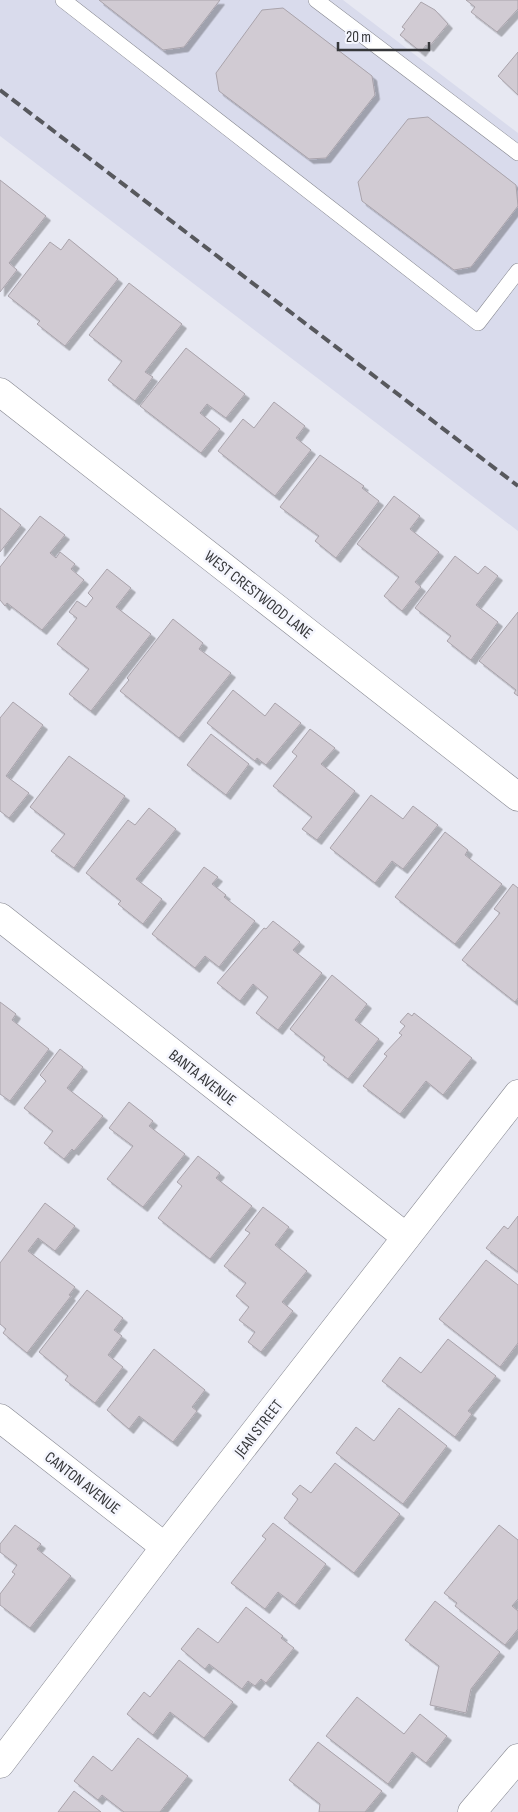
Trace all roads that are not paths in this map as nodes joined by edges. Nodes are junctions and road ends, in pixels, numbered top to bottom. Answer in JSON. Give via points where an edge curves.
{"nodes":[{"id":1,"x":63,"y":0,"type":"edge"},
{"id":2,"x":316,"y":0,"type":"edge"},
{"id":3,"x":518,"y":153,"type":"edge"},
{"id":4,"x":518,"y":271,"type":"edge"},
{"id":5,"x":0,"y":392,"type":"edge"},
{"id":6,"x":518,"y":797,"type":"edge"},
{"id":7,"x":0,"y":917,"type":"edge"},
{"id":8,"x":518,"y":1094,"type":"edge"},
{"id":9,"x":406,"y":1237,"type":"junction"},
{"id":10,"x":0,"y":1418,"type":"edge"},
{"id":11,"x":165,"y":1547,"type":"junction"},
{"id":12,"x":518,"y":1758,"type":"edge"},
{"id":13,"x":0,"y":1764,"type":"edge"},
{"id":14,"x":472,"y":1812,"type":"edge"}],
"edges":[{"from":1,"to":4,"type":"lane","via":[[478,323]]},
{"from":2,"to":3,"type":"lane"},
{"from":5,"to":6,"type":"street","name":"WEST CRESTWOOD LANE"},
{"from":7,"to":9,"type":"street","name":"BANTA AVENUE"},
{"from":8,"to":9,"type":"street","name":"JEAN STREET"},
{"from":9,"to":11,"type":"street","name":"JEAN STREET"},
{"from":10,"to":11,"type":"street","name":"CANTON AVENUE"},
{"from":11,"to":13,"type":"street","name":"JEAN STREET"},
{"from":12,"to":14,"type":"street"}]}
